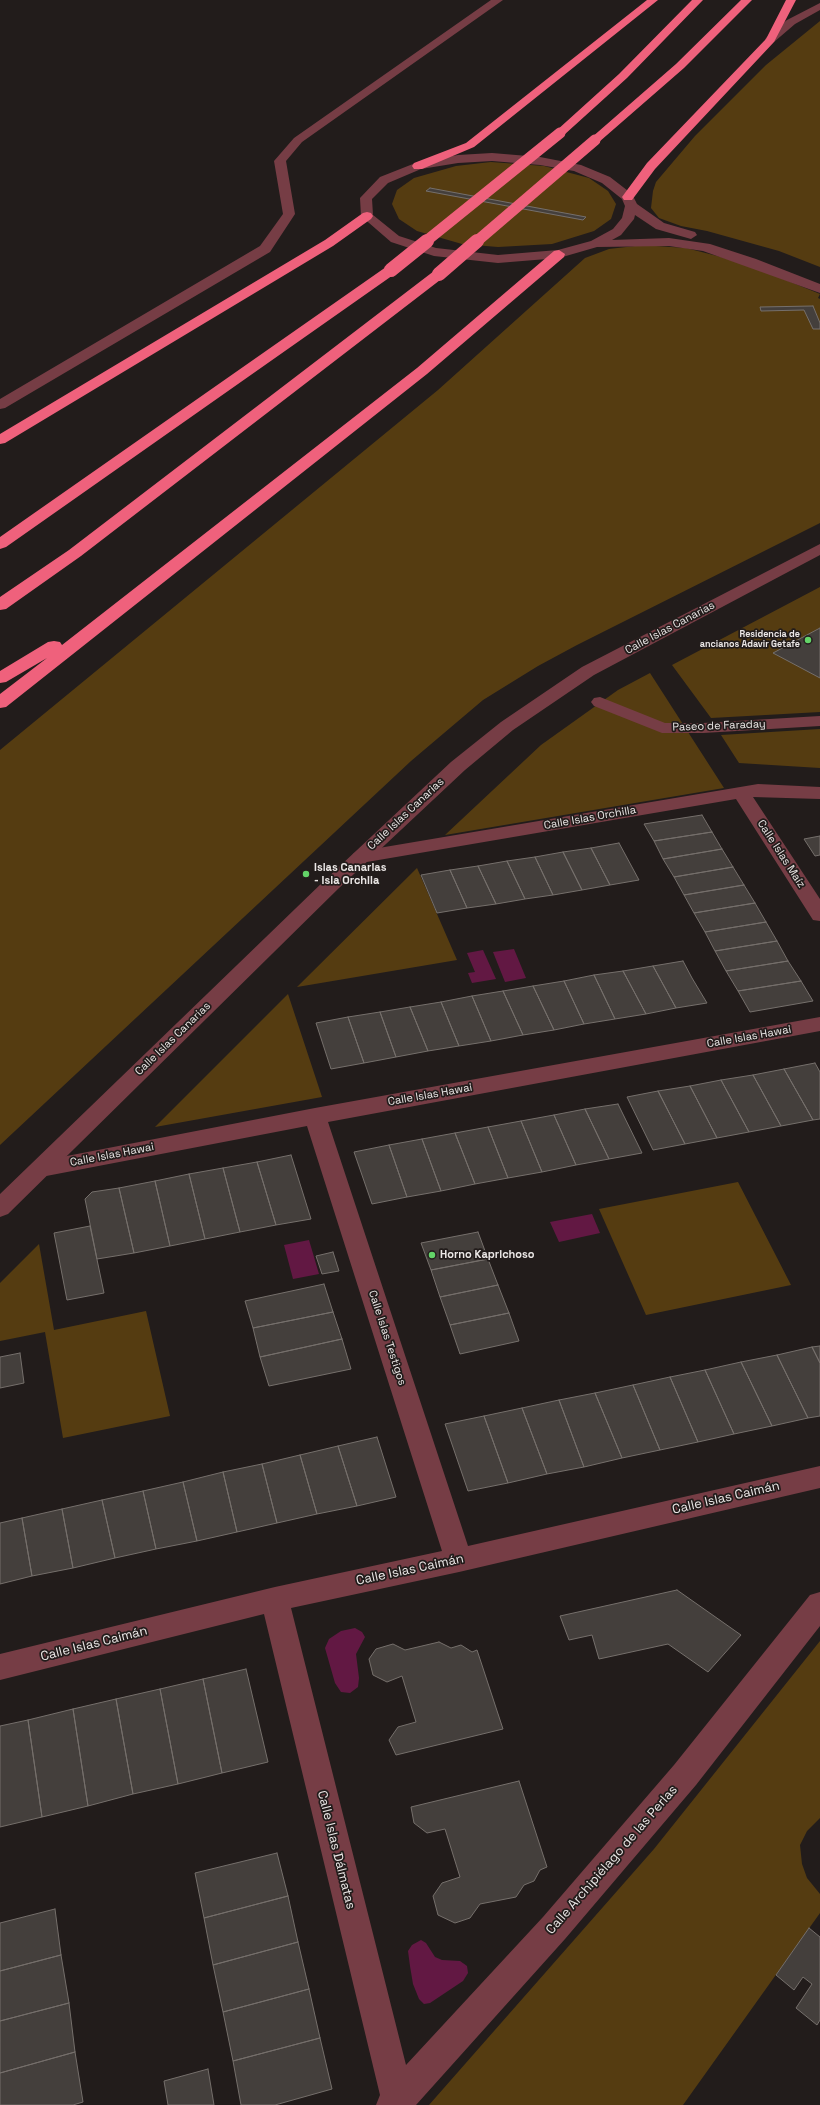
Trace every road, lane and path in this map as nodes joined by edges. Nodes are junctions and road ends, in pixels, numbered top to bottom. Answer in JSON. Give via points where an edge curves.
{"nodes":[{"id":1,"x":498,"y":0,"type":"edge"},
{"id":2,"x":653,"y":0,"type":"edge"},
{"id":3,"x":698,"y":0,"type":"edge"},
{"id":4,"x":747,"y":0,"type":"edge"},
{"id":5,"x":791,"y":0,"type":"edge"},
{"id":6,"x":820,"y":6,"type":"edge"},
{"id":7,"x":770,"y":40,"type":"junction"},
{"id":8,"x":418,"y":166,"type":"junction"},
{"id":9,"x":629,"y":201,"type":"junction"},
{"id":10,"x":367,"y":216,"type":"junction"},
{"id":11,"x":595,"y":244,"type":"junction"},
{"id":12,"x":740,"y":245,"type":"dead end"},
{"id":13,"x":559,"y":254,"type":"junction"},
{"id":14,"x":820,"y":289,"type":"edge"},
{"id":15,"x":0,"y":405,"type":"edge"},
{"id":16,"x":0,"y":440,"type":"edge"},
{"id":17,"x":0,"y":544,"type":"edge"},
{"id":18,"x":820,"y":549,"type":"edge"},
{"id":19,"x":162,"y":578,"type":"junction"},
{"id":20,"x":0,"y":605,"type":"edge"},
{"id":21,"x":0,"y":678,"type":"edge"},
{"id":22,"x":600,"y":702,"type":"dead end"},
{"id":23,"x":0,"y":703,"type":"edge"},
{"id":24,"x":820,"y":721,"type":"edge"},
{"id":25,"x":741,"y":793,"type":"junction"},
{"id":26,"x":820,"y":793,"type":"edge"},
{"id":27,"x":360,"y":857,"type":"junction"},
{"id":28,"x":820,"y":915,"type":"edge"},
{"id":29,"x":820,"y":1024,"type":"edge"},
{"id":30,"x":315,"y":1116,"type":"junction"},
{"id":31,"x":41,"y":1169,"type":"junction"},
{"id":32,"x":0,"y":1208,"type":"edge"},
{"id":33,"x":820,"y":1477,"type":"edge"},
{"id":34,"x":459,"y":1560,"type":"junction"},
{"id":35,"x":274,"y":1599,"type":"junction"},
{"id":36,"x":820,"y":1604,"type":"edge"},
{"id":37,"x":0,"y":1667,"type":"edge"},
{"id":38,"x":395,"y":2102,"type":"edge"}],
"edges":[{"from":1,"to":15,"type":"street","via":[[298,140],[280,161],[289,214],[264,249]]},
{"from":2,"to":8,"type":"highway","via":[[470,145]]},
{"from":3,"to":17,"type":"highway","bridge":true,"via":[[623,76],[560,133],[391,270]]},
{"from":4,"to":20,"type":"highway","bridge":true,"via":[[680,66],[439,274],[75,554]]},
{"from":5,"to":7,"type":"highway"},
{"from":6,"to":7,"type":"street","via":[[791,22]]},
{"from":7,"to":9,"type":"highway","via":[[651,166]]},
{"from":8,"to":9,"type":"street","via":[[458,159],[540,161],[577,168],[606,180]]},
{"from":8,"to":10,"type":"street","via":[[384,180],[366,198]]},
{"from":9,"to":11,"type":"street","via":[[628,219],[617,232]]},
{"from":9,"to":12,"type":"street","via":[[660,226]]},
{"from":10,"to":13,"type":"street","via":[[394,239],[434,252],[498,259]]},
{"from":10,"to":16,"type":"highway","via":[[329,243]]},
{"from":11,"to":13,"type":"street"},
{"from":11,"to":14,"type":"street","via":[[669,242],[705,247]]},
{"from":13,"to":19,"type":"highway","via":[[422,372]]},
{"from":18,"to":27,"type":"street","name":"Calle Islas Canarias","via":[[588,671],[507,726],[458,766]]},
{"from":19,"to":21,"type":"highway"},
{"from":19,"to":23,"type":"highway"},
{"from":22,"to":24,"type":"street","name":"Paseo de Faraday","via":[[662,728]]},
{"from":25,"to":26,"type":"street","name":"Calle Islas Orchilla","via":[[758,790]]},
{"from":25,"to":27,"type":"street","name":"Calle Islas Orchilla"},
{"from":25,"to":28,"type":"street","name":"Calle Islas Maíz"},
{"from":27,"to":31,"type":"street","name":"Calle Islas Canarias"},
{"from":29,"to":30,"type":"street","name":"Calle Islas Hawai"},
{"from":30,"to":31,"type":"street","name":"Calle Islas Hawai"},
{"from":30,"to":34,"type":"street","name":"Calle Islas Testigos"},
{"from":31,"to":32,"type":"street","name":"Calle Islas Canarias"},
{"from":33,"to":34,"type":"street","name":"Calle Islas Caimán"},
{"from":34,"to":35,"type":"street","name":"Calle Islas Caimán"},
{"from":35,"to":37,"type":"street","name":"Calle Islas Caimán"},
{"from":35,"to":38,"type":"street","name":"Calle Islas Dálmatas"},
{"from":36,"to":38,"type":"street","name":"Calle Archipiélago de las Perlas","via":[[645,1822],[554,1928]]}]}
